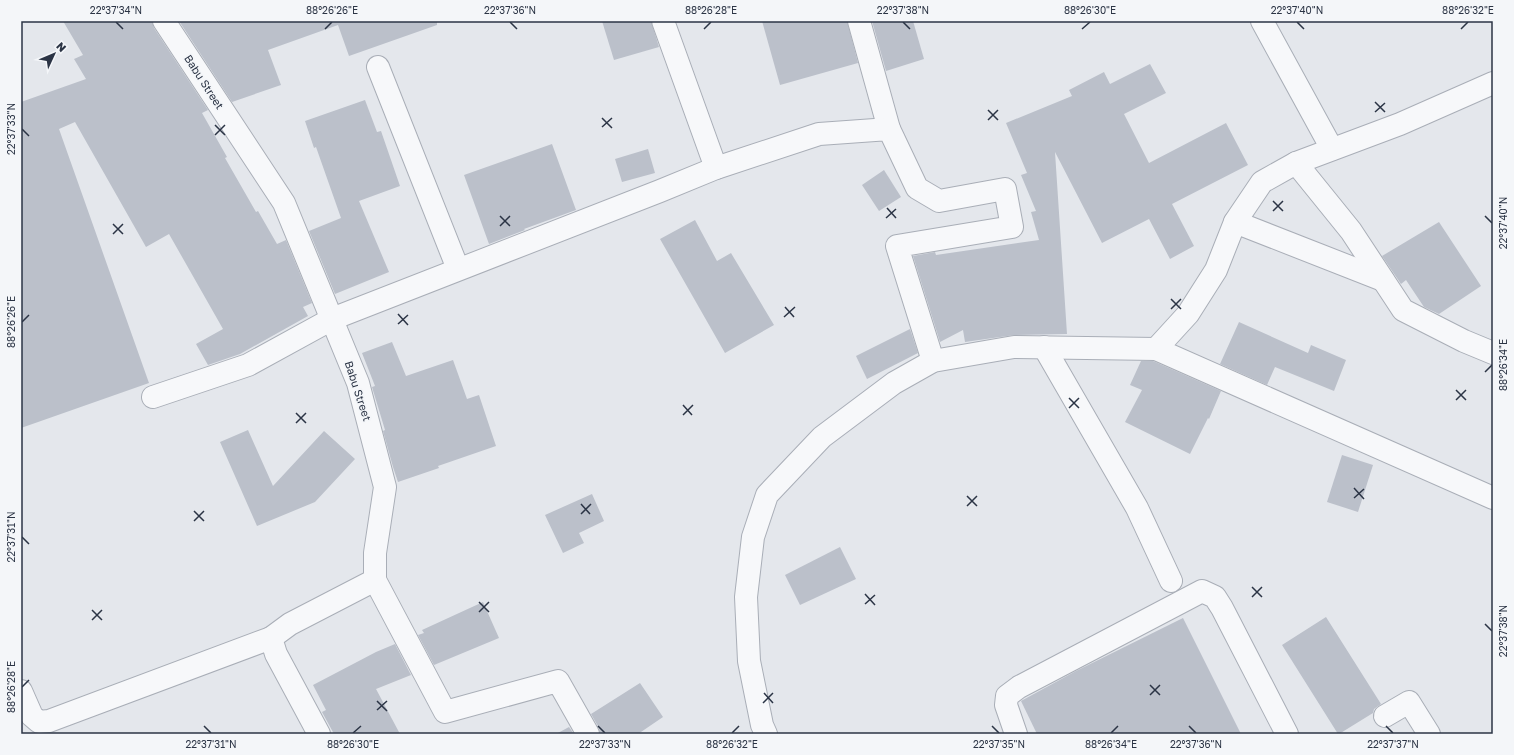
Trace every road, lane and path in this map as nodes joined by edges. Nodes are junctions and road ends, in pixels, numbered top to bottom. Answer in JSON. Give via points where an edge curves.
{"nodes":[{"id":1,"x":164,"y":21,"type":"edge"},
{"id":2,"x":663,"y":21,"type":"edge"},
{"id":3,"x":859,"y":21,"type":"edge"},
{"id":4,"x":1262,"y":21,"type":"edge"},
{"id":5,"x":378,"y":67,"type":"dead end"},
{"id":6,"x":1493,"y":83,"type":"edge"},
{"id":7,"x":889,"y":129,"type":"junction"},
{"id":8,"x":1332,"y":149,"type":"junction"},
{"id":9,"x":1296,"y":163,"type":"junction"},
{"id":10,"x":716,"y":168,"type":"junction"},
{"id":11,"x":1235,"y":222,"type":"junction"},
{"id":12,"x":458,"y":269,"type":"junction"},
{"id":13,"x":1383,"y":280,"type":"junction"},
{"id":14,"x":332,"y":319,"type":"junction"},
{"id":15,"x":1044,"y":348,"type":"junction"},
{"id":16,"x":1156,"y":349,"type":"junction"},
{"id":17,"x":1493,"y":353,"type":"edge"},
{"id":18,"x":933,"y":361,"type":"junction"},
{"id":19,"x":153,"y":397,"type":"dead end"},
{"id":20,"x":1493,"y":498,"type":"edge"},
{"id":21,"x":375,"y":580,"type":"junction"},
{"id":22,"x":1171,"y":581,"type":"dead end"},
{"id":23,"x":271,"y":638,"type":"junction"},
{"id":24,"x":21,"y":691,"type":"edge"},
{"id":25,"x":1385,"y":716,"type":"dead end"},
{"id":26,"x":759,"y":731,"type":"edge"},
{"id":27,"x":319,"y":734,"type":"edge"},
{"id":28,"x":588,"y":734,"type":"edge"},
{"id":29,"x":1016,"y":734,"type":"edge"},
{"id":30,"x":1287,"y":734,"type":"edge"},
{"id":31,"x":1429,"y":734,"type":"edge"}],
"edges":[{"from":1,"to":14,"type":"street","name":"Babu Street","via":[[284,203]]},
{"from":2,"to":10,"type":"street"},
{"from":3,"to":7,"type":"street"},
{"from":4,"to":8,"type":"street"},
{"from":5,"to":12,"type":"street"},
{"from":6,"to":8,"type":"street","via":[[1400,124]]},
{"from":7,"to":10,"type":"street","via":[[819,134]]},
{"from":7,"to":18,"type":"street","via":[[917,188],[939,201],[1005,189],[1012,227],[897,246]]},
{"from":8,"to":9,"type":"street"},
{"from":9,"to":11,"type":"street","via":[[1262,182]]},
{"from":9,"to":13,"type":"street","via":[[1351,231]]},
{"from":10,"to":12,"type":"street"},
{"from":11,"to":13,"type":"street"},
{"from":11,"to":16,"type":"street","via":[[1216,270],[1188,314]]},
{"from":12,"to":14,"type":"street"},
{"from":13,"to":17,"type":"street","via":[[1403,310]]},
{"from":14,"to":19,"type":"street","via":[[248,365]]},
{"from":14,"to":21,"type":"street","name":"Babu Street","via":[[358,383],[385,487],[375,553]]},
{"from":15,"to":16,"type":"street"},
{"from":15,"to":18,"type":"street","via":[[1014,347]]},
{"from":15,"to":22,"type":"street","via":[[1137,508]]},
{"from":16,"to":20,"type":"street"},
{"from":18,"to":26,"type":"street","via":[[894,383],[822,437],[767,494],[753,537],[746,597],[749,661]]},
{"from":21,"to":23,"type":"street","via":[[290,624]]},
{"from":21,"to":28,"type":"street","via":[[445,712],[558,680]]},
{"from":23,"to":24,"type":"street","via":[[49,721],[39,722],[32,716]]},
{"from":23,"to":27,"type":"street","via":[[276,654]]},
{"from":25,"to":31,"type":"street","via":[[1409,702]]},
{"from":29,"to":30,"type":"street","via":[[1006,705],[1007,696],[1019,687],[1202,591],[1215,597],[1222,608]]}]}
